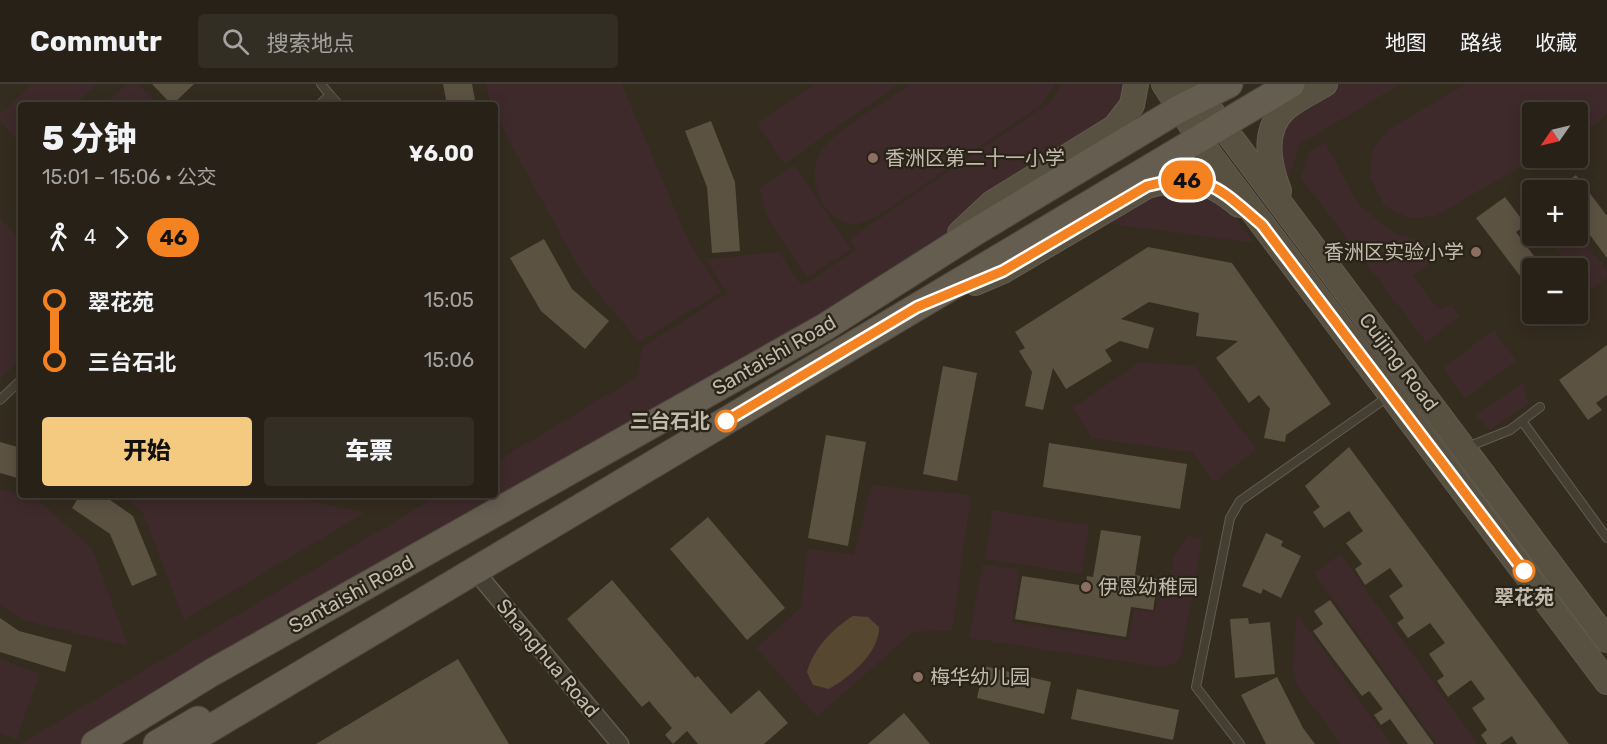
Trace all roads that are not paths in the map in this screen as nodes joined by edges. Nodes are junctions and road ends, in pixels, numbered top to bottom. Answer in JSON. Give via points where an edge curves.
{"nodes":[{"id":1,"x":321,"y":84,"type":"edge"},
{"id":2,"x":1136,"y":84,"type":"edge"},
{"id":3,"x":1164,"y":84,"type":"edge"},
{"id":4,"x":1229,"y":84,"type":"edge"},
{"id":5,"x":1291,"y":84,"type":"edge"},
{"id":6,"x":1325,"y":84,"type":"edge"},
{"id":7,"x":330,"y":95,"type":"junction"},
{"id":8,"x":1191,"y":98,"type":"edge"},
{"id":9,"x":322,"y":102,"type":"edge"},
{"id":10,"x":336,"y":102,"type":"edge"},
{"id":11,"x":1211,"y":132,"type":"junction"},
{"id":12,"x":1289,"y":216,"type":"junction"},
{"id":13,"x":1262,"y":225,"type":"junction"},
{"id":14,"x":934,"y":258,"type":"junction"},
{"id":15,"x":917,"y":307,"type":"junction"},
{"id":16,"x":18,"y":383,"type":"edge"},
{"id":17,"x":1391,"y":393,"type":"junction"},
{"id":18,"x":0,"y":400,"type":"edge"},
{"id":19,"x":1540,"y":407,"type":"dead end"},
{"id":20,"x":1522,"y":421,"type":"junction"},
{"id":21,"x":1463,"y":449,"type":"junction"},
{"id":22,"x":1607,"y":538,"type":"edge"},
{"id":23,"x":476,"y":572,"type":"junction"},
{"id":24,"x":278,"y":635,"type":"junction"},
{"id":25,"x":1607,"y":640,"type":"edge"},
{"id":26,"x":302,"y":675,"type":"junction"},
{"id":27,"x":1607,"y":682,"type":"edge"},
{"id":28,"x":226,"y":693,"type":"junction"},
{"id":29,"x":96,"y":744,"type":"edge"},
{"id":30,"x":124,"y":744,"type":"edge"},
{"id":31,"x":157,"y":744,"type":"edge"},
{"id":32,"x":184,"y":744,"type":"edge"},
{"id":33,"x":620,"y":744,"type":"edge"},
{"id":34,"x":1240,"y":744,"type":"edge"}],
"edges":[{"from":1,"to":7,"type":"lane"},
{"from":2,"to":14,"type":"main road","via":[[1132,105],[1115,127],[992,203]]},
{"from":3,"to":8,"type":"main road","name":"Cuijing Road"},
{"from":4,"to":8,"type":"main road","name":"Santaishi Road"},
{"from":5,"to":11,"type":"main road","name":"Santaishi Road"},
{"from":6,"to":12,"type":"main road","via":[[1284,110],[1269,135],[1270,168]]},
{"from":7,"to":9,"type":"lane"},
{"from":7,"to":10,"type":"lane"},
{"from":8,"to":11,"type":"main road","name":"Cuijing Road"},
{"from":8,"to":14,"type":"main road","name":"Santaishi Road"},
{"from":11,"to":12,"type":"main road","name":"Cuijing Road"},
{"from":11,"to":13,"type":"main road","name":"Cuijing Road"},
{"from":11,"to":15,"type":"main road","name":"Santaishi Road"},
{"from":12,"to":21,"type":"main road","name":"Cuijing Road"},
{"from":13,"to":15,"type":"main road","via":[[1218,187],[1194,180],[1169,180],[1147,186],[1003,271]]},
{"from":13,"to":17,"type":"main road","name":"Cuijing Road"},
{"from":14,"to":24,"type":"main road","name":"Santaishi Road","via":[[825,327]]},
{"from":15,"to":23,"type":"main road","name":"Santaishi Road"},
{"from":16,"to":18,"type":"lane"},
{"from":17,"to":27,"type":"main road","name":"Cuijing Road"},
{"from":17,"to":34,"type":"lane","via":[[1240,501],[1230,518],[1196,687]]},
{"from":19,"to":20,"type":"lane"},
{"from":20,"to":21,"type":"lane"},
{"from":20,"to":22,"type":"lane"},
{"from":21,"to":25,"type":"main road","name":"Cuijing Road"},
{"from":23,"to":26,"type":"main road","name":"Santaishi Road"},
{"from":23,"to":33,"type":"street","name":"Shanghua Road"},
{"from":24,"to":28,"type":"main road"},
{"from":24,"to":29,"type":"main road","name":"Santaishi Road"},
{"from":26,"to":28,"type":"main road"},
{"from":26,"to":32,"type":"main road","name":"Santaishi Road"},
{"from":28,"to":30,"type":"main road"},
{"from":28,"to":31,"type":"main road"}]}
